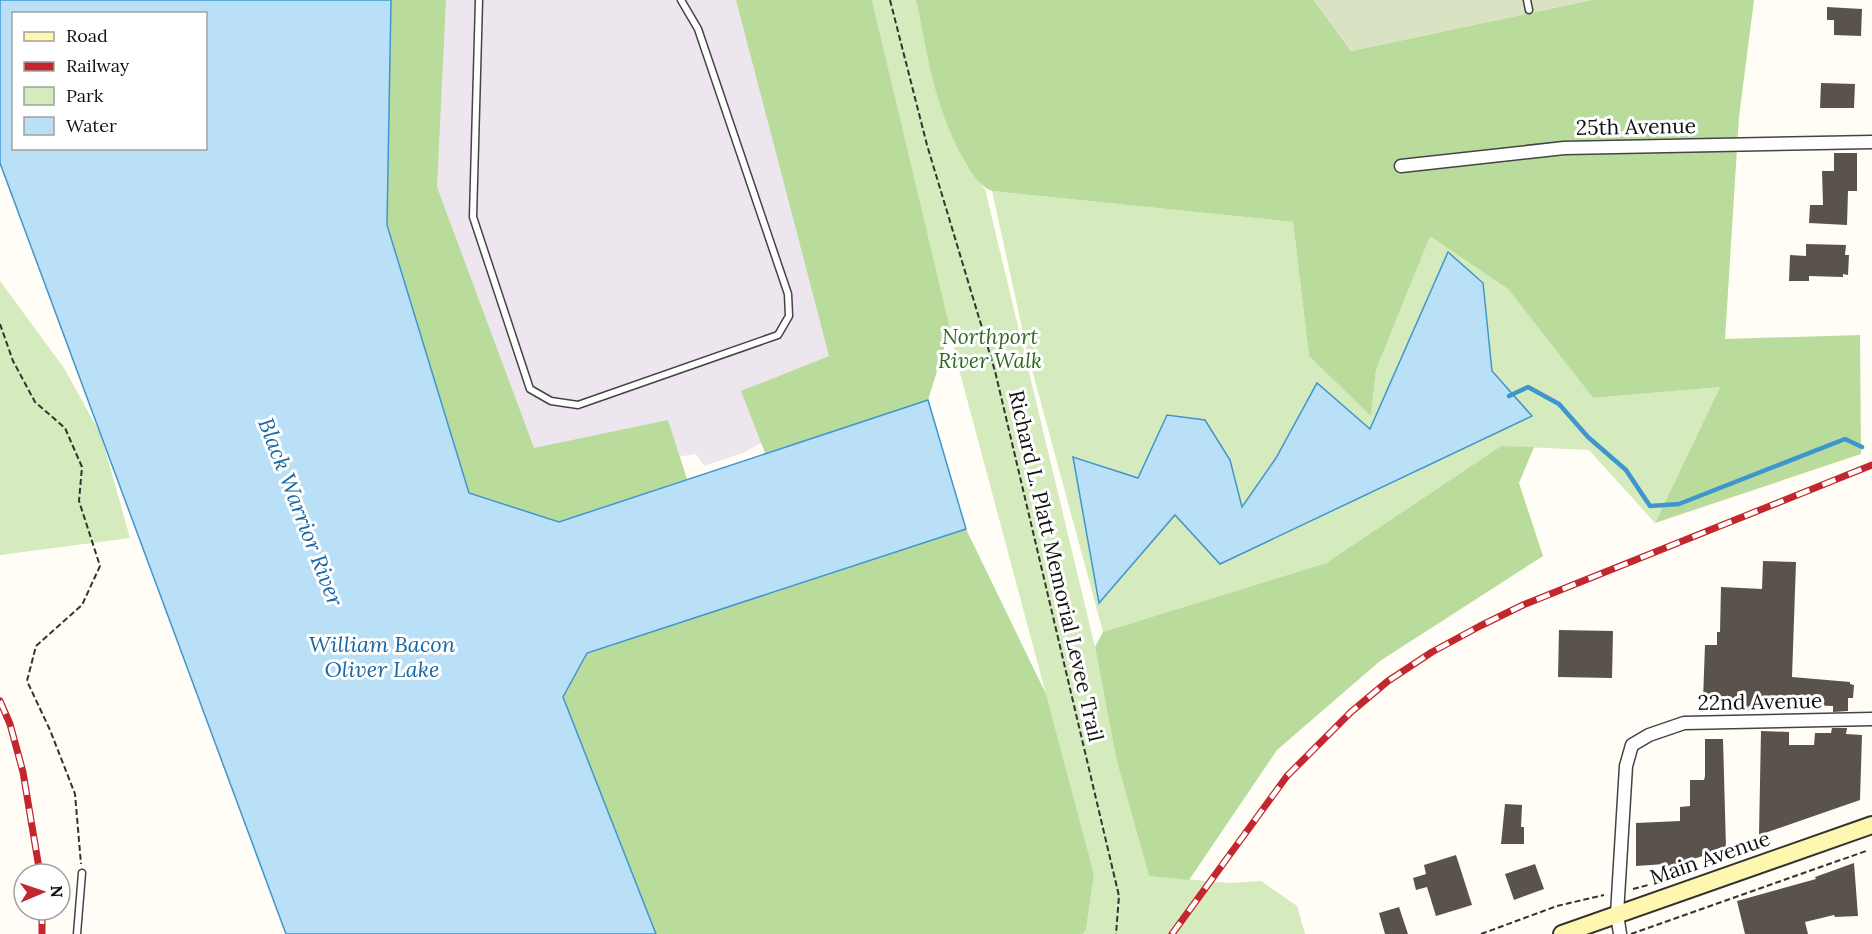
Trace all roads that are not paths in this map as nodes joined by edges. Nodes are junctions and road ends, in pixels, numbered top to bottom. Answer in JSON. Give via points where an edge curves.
{"nodes":[{"id":1,"x":479,"y":0,"type":"edge"},
{"id":2,"x":681,"y":0,"type":"edge"},
{"id":3,"x":1527,"y":0,"type":"edge"},
{"id":4,"x":1529,"y":10,"type":"dead end"},
{"id":5,"x":1872,"y":142,"type":"edge"},
{"id":6,"x":1401,"y":166,"type":"dead end"},
{"id":7,"x":1872,"y":719,"type":"edge"},
{"id":8,"x":1872,"y":825,"type":"edge"},
{"id":9,"x":81,"y":873,"type":"road end"},
{"id":10,"x":1617,"y":914,"type":"junction"},
{"id":11,"x":77,"y":934,"type":"edge"},
{"id":12,"x":1562,"y":934,"type":"edge"},
{"id":13,"x":1620,"y":934,"type":"edge"}],
"edges":[{"from":1,"to":2,"type":"lane","via":[[473,217],[530,389],[551,401],[578,405],[778,335],[789,316],[788,294],[732,128],[698,29]]},
{"from":3,"to":4,"type":"lane"},
{"from":5,"to":6,"type":"street","name":"25th Avenue","via":[[1564,148]]},
{"from":7,"to":10,"type":"street","name":"22nd Avenue","via":[[1684,723],[1651,734],[1632,746],[1626,766]]},
{"from":8,"to":10,"type":"main road","name":"Main Avenue"},
{"from":9,"to":11,"type":"lane"},
{"from":10,"to":12,"type":"main road","name":"Main Avenue"},
{"from":10,"to":13,"type":"street"}]}
